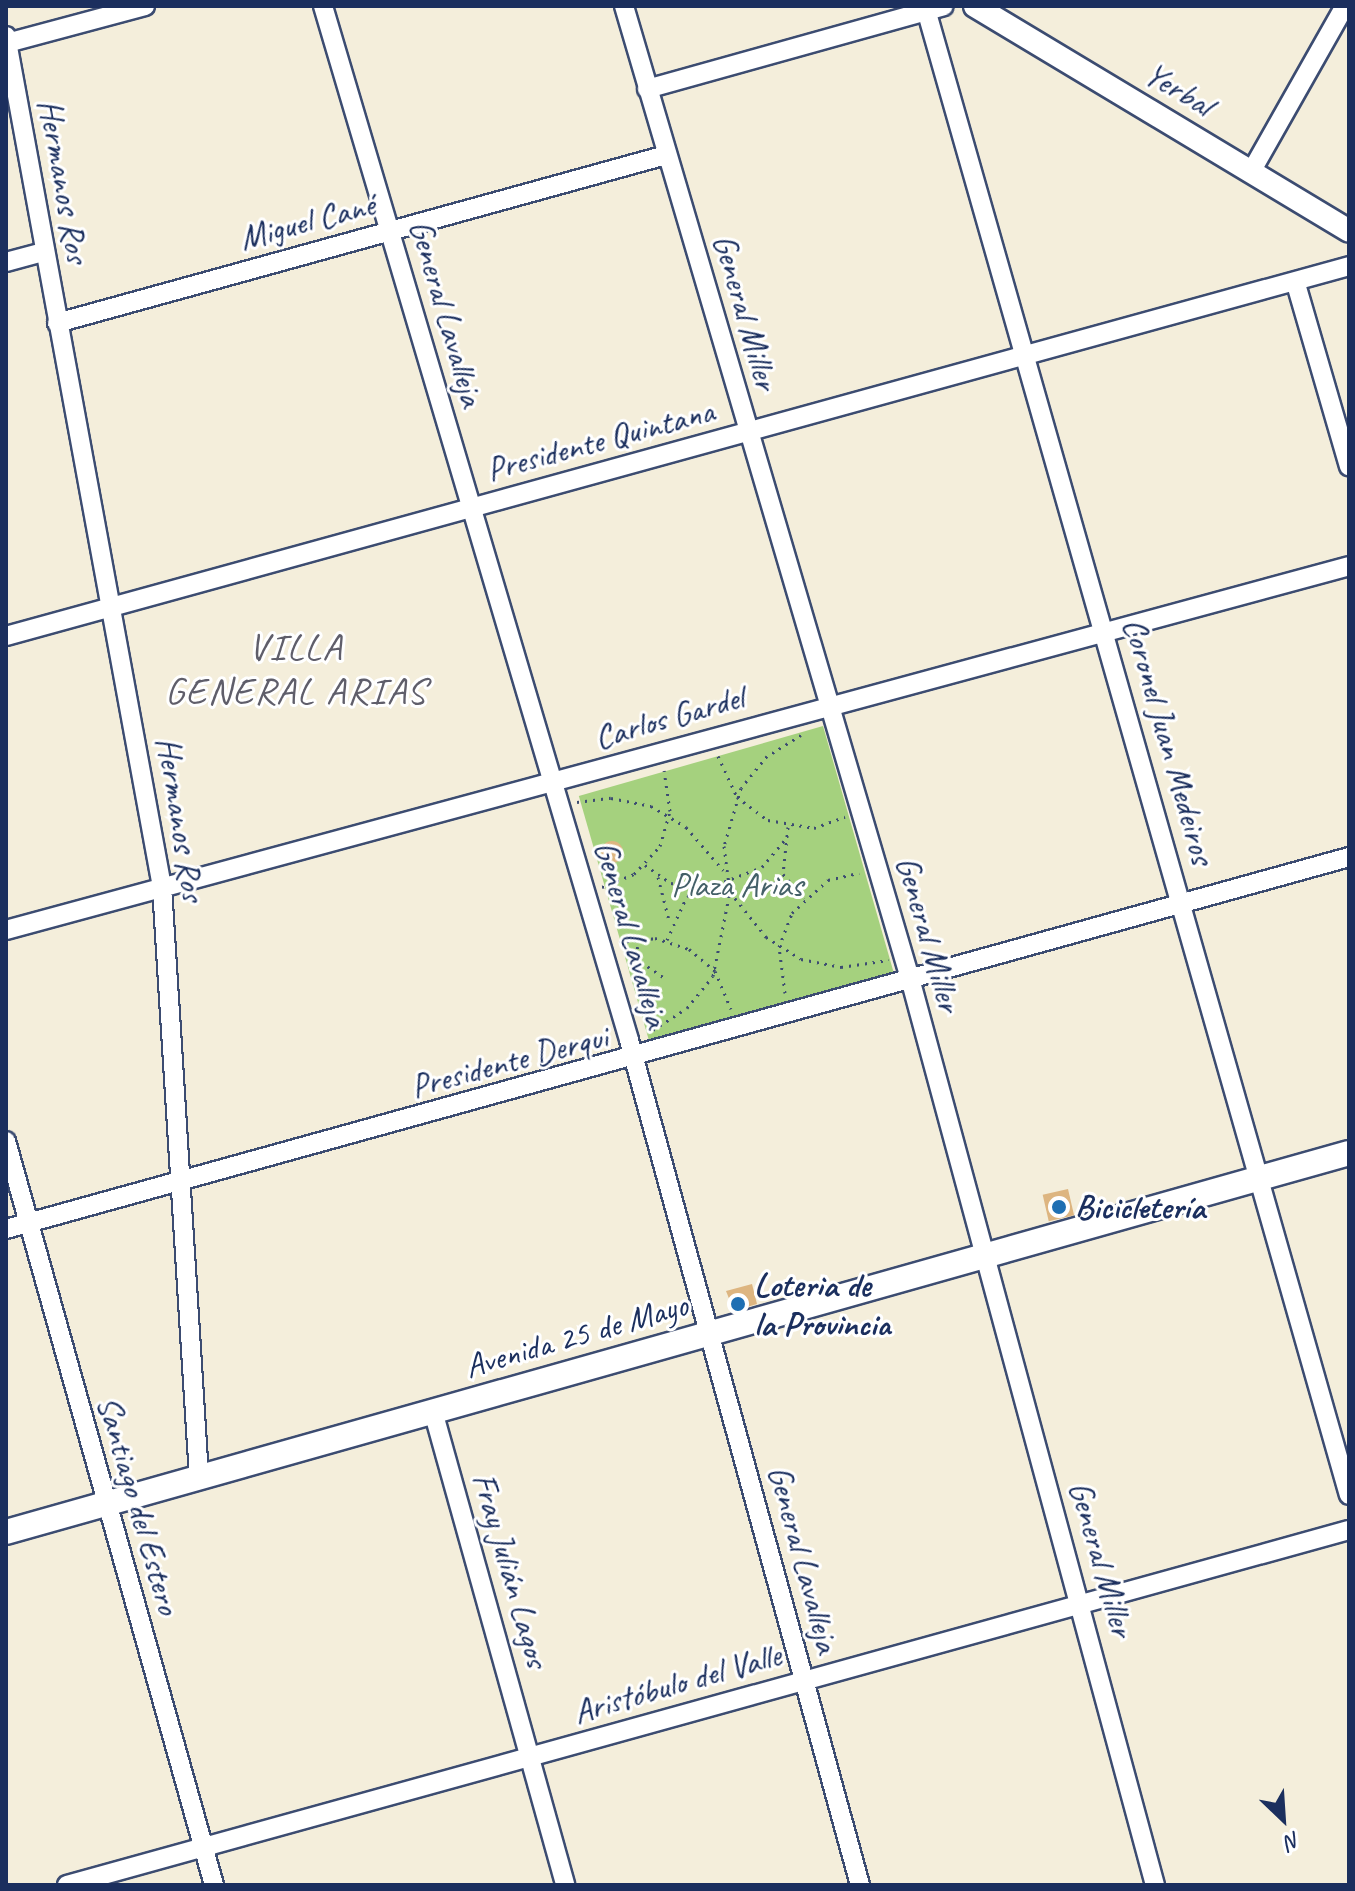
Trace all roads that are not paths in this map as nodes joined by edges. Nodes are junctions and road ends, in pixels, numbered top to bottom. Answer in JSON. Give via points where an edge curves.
{"nodes":[{"id":1,"x":145,"y":6,"type":"edge"},
{"id":2,"x":323,"y":6,"type":"edge"},
{"id":3,"x":624,"y":6,"type":"edge"},
{"id":4,"x":975,"y":6,"type":"edge"},
{"id":5,"x":1345,"y":6,"type":"edge"},
{"id":6,"x":931,"y":8,"type":"edge"},
{"id":7,"x":7,"y":40,"type":"edge"},
{"id":8,"x":647,"y":89,"type":"junction"},
{"id":9,"x":666,"y":155,"type":"junction"},
{"id":10,"x":1251,"y":172,"type":"junction"},
{"id":11,"x":390,"y":231,"type":"junction"},
{"id":12,"x":1349,"y":231,"type":"edge"},
{"id":13,"x":44,"y":252,"type":"junction"},
{"id":14,"x":6,"y":262,"type":"edge"},
{"id":15,"x":1349,"y":266,"type":"edge"},
{"id":16,"x":1296,"y":284,"type":"junction"},
{"id":17,"x":57,"y":323,"type":"junction"},
{"id":18,"x":1022,"y":358,"type":"junction"},
{"id":19,"x":748,"y":433,"type":"junction"},
{"id":20,"x":1349,"y":466,"type":"edge"},
{"id":21,"x":471,"y":509,"type":"junction"},
{"id":22,"x":1349,"y":566,"type":"edge"},
{"id":23,"x":113,"y":607,"type":"junction"},
{"id":24,"x":1103,"y":629,"type":"junction"},
{"id":25,"x":6,"y":636,"type":"edge"},
{"id":26,"x":831,"y":714,"type":"junction"},
{"id":27,"x":555,"y":782,"type":"junction"},
{"id":28,"x":1349,"y":857,"type":"edge"},
{"id":29,"x":162,"y":887,"type":"junction"},
{"id":30,"x":1183,"y":905,"type":"junction"},
{"id":31,"x":6,"y":930,"type":"edge"},
{"id":32,"x":911,"y":982,"type":"junction"},
{"id":33,"x":634,"y":1061,"type":"junction"},
{"id":34,"x":6,"y":1141,"type":"edge"},
{"id":35,"x":1349,"y":1153,"type":"edge"},
{"id":36,"x":1260,"y":1179,"type":"junction"},
{"id":37,"x":182,"y":1182,"type":"junction"},
{"id":38,"x":28,"y":1222,"type":"junction"},
{"id":39,"x":6,"y":1229,"type":"edge"},
{"id":40,"x":983,"y":1256,"type":"junction"},
{"id":41,"x":709,"y":1332,"type":"junction"},
{"id":42,"x":433,"y":1411,"type":"junction"},
{"id":43,"x":199,"y":1477,"type":"junction"},
{"id":44,"x":1349,"y":1495,"type":"edge"},
{"id":45,"x":105,"y":1504,"type":"junction"},
{"id":46,"x":1349,"y":1530,"type":"edge"},
{"id":47,"x":6,"y":1532,"type":"edge"},
{"id":48,"x":1082,"y":1605,"type":"junction"},
{"id":49,"x":804,"y":1681,"type":"junction"},
{"id":50,"x":530,"y":1758,"type":"junction"},
{"id":51,"x":204,"y":1846,"type":"junction"},
{"id":52,"x":67,"y":1885,"type":"edge"},
{"id":53,"x":214,"y":1885,"type":"edge"},
{"id":54,"x":565,"y":1885,"type":"edge"},
{"id":55,"x":860,"y":1885,"type":"edge"},
{"id":56,"x":1155,"y":1885,"type":"edge"}],
"edges":[{"from":1,"to":7,"type":"street"},
{"from":2,"to":11,"type":"street","name":"General Lavalleja"},
{"from":3,"to":8,"type":"street","name":"General Miller"},
{"from":4,"to":10,"type":"street","name":"Yerbal"},
{"from":5,"to":10,"type":"street"},
{"from":6,"to":8,"type":"street"},
{"from":6,"to":18,"type":"street","name":"Coronel Juan Medeiros"},
{"from":7,"to":13,"type":"street","name":"Hermanos Ros"},
{"from":8,"to":9,"type":"street","name":"General Miller"},
{"from":9,"to":11,"type":"street","name":"Miguel Cané"},
{"from":9,"to":19,"type":"street","name":"General Miller"},
{"from":10,"to":12,"type":"street","name":"Yerbal"},
{"from":11,"to":17,"type":"street","name":"Miguel Cané"},
{"from":11,"to":21,"type":"street","name":"General Lavalleja"},
{"from":13,"to":14,"type":"street"},
{"from":13,"to":17,"type":"street","name":"Hermanos Ros"},
{"from":15,"to":16,"type":"street","name":"Presidente Quintana"},
{"from":16,"to":18,"type":"street","name":"Presidente Quintana"},
{"from":16,"to":20,"type":"street"},
{"from":17,"to":23,"type":"street","name":"Hermanos Ros"},
{"from":18,"to":19,"type":"street","name":"Presidente Quintana"},
{"from":18,"to":24,"type":"street","name":"Coronel Juan Medeiros"},
{"from":19,"to":21,"type":"street","name":"Presidente Quintana"},
{"from":19,"to":26,"type":"street","name":"General Miller"},
{"from":21,"to":23,"type":"street","name":"Presidente Quintana"},
{"from":21,"to":27,"type":"street","name":"General Lavalleja"},
{"from":22,"to":24,"type":"street","name":"Carlos Gardel"},
{"from":23,"to":25,"type":"street","name":"Presidente Quintana"},
{"from":23,"to":29,"type":"street","name":"Hermanos Ros"},
{"from":24,"to":26,"type":"street","name":"Carlos Gardel"},
{"from":24,"to":30,"type":"street","name":"Coronel Juan Medeiros"},
{"from":26,"to":27,"type":"street","name":"Carlos Gardel","via":[[719,737]]},
{"from":26,"to":32,"type":"street","name":"General Miller"},
{"from":27,"to":29,"type":"street","name":"Carlos Gardel"},
{"from":27,"to":33,"type":"street","name":"General Lavalleja"},
{"from":28,"to":30,"type":"street","name":"Presidente Derqui"},
{"from":29,"to":31,"type":"street","name":"Carlos Gardel"},
{"from":29,"to":37,"type":"street","name":"Hermanos Ros"},
{"from":30,"to":32,"type":"street","name":"Presidente Derqui"},
{"from":30,"to":36,"type":"street","name":"Coronel Juan Medeiros"},
{"from":32,"to":33,"type":"street","name":"Presidente Derqui"},
{"from":32,"to":40,"type":"street","name":"General Miller"},
{"from":33,"to":37,"type":"street","name":"Presidente Derqui"},
{"from":33,"to":41,"type":"street","name":"General Lavalleja"},
{"from":34,"to":38,"type":"street","name":"Santiago del Estero"},
{"from":35,"to":36,"type":"main road","name":"Avenida 25 de Mayo"},
{"from":36,"to":40,"type":"main road","name":"Avenida 25 de Mayo"},
{"from":36,"to":44,"type":"street","name":"Coronel Juan Medeiros"},
{"from":37,"to":38,"type":"street","name":"Presidente Derqui"},
{"from":37,"to":43,"type":"street","name":"Hermanos Ros"},
{"from":38,"to":39,"type":"street","name":"Presidente Derqui"},
{"from":38,"to":45,"type":"street","name":"Santiago del Estero"},
{"from":40,"to":41,"type":"main road","name":"Avenida 25 de Mayo"},
{"from":40,"to":48,"type":"street","name":"General Miller"},
{"from":41,"to":42,"type":"main road","name":"Avenida 25 de Mayo"},
{"from":41,"to":49,"type":"street","name":"General Lavalleja"},
{"from":42,"to":43,"type":"main road","name":"Avenida 25 de Mayo"},
{"from":42,"to":50,"type":"street","name":"Fray Julián Lagos"},
{"from":43,"to":45,"type":"main road","name":"Avenida 25 de Mayo"},
{"from":45,"to":47,"type":"main road","name":"Avenida 25 de Mayo"},
{"from":45,"to":51,"type":"street","name":"Santiago del Estero"},
{"from":46,"to":48,"type":"street","name":"Aristóbulo del Valle"},
{"from":48,"to":49,"type":"street","name":"Aristóbulo del Valle"},
{"from":48,"to":56,"type":"street","name":"General Miller"},
{"from":49,"to":50,"type":"street","name":"Aristóbulo del Valle"},
{"from":49,"to":55,"type":"street","name":"General Lavalleja"},
{"from":50,"to":51,"type":"street","name":"Aristóbulo del Valle"},
{"from":50,"to":54,"type":"street","name":"Fray Julián Lagos"},
{"from":51,"to":52,"type":"street","name":"Aristóbulo del Valle"},
{"from":51,"to":53,"type":"street","name":"Santiago del Estero"}]}
